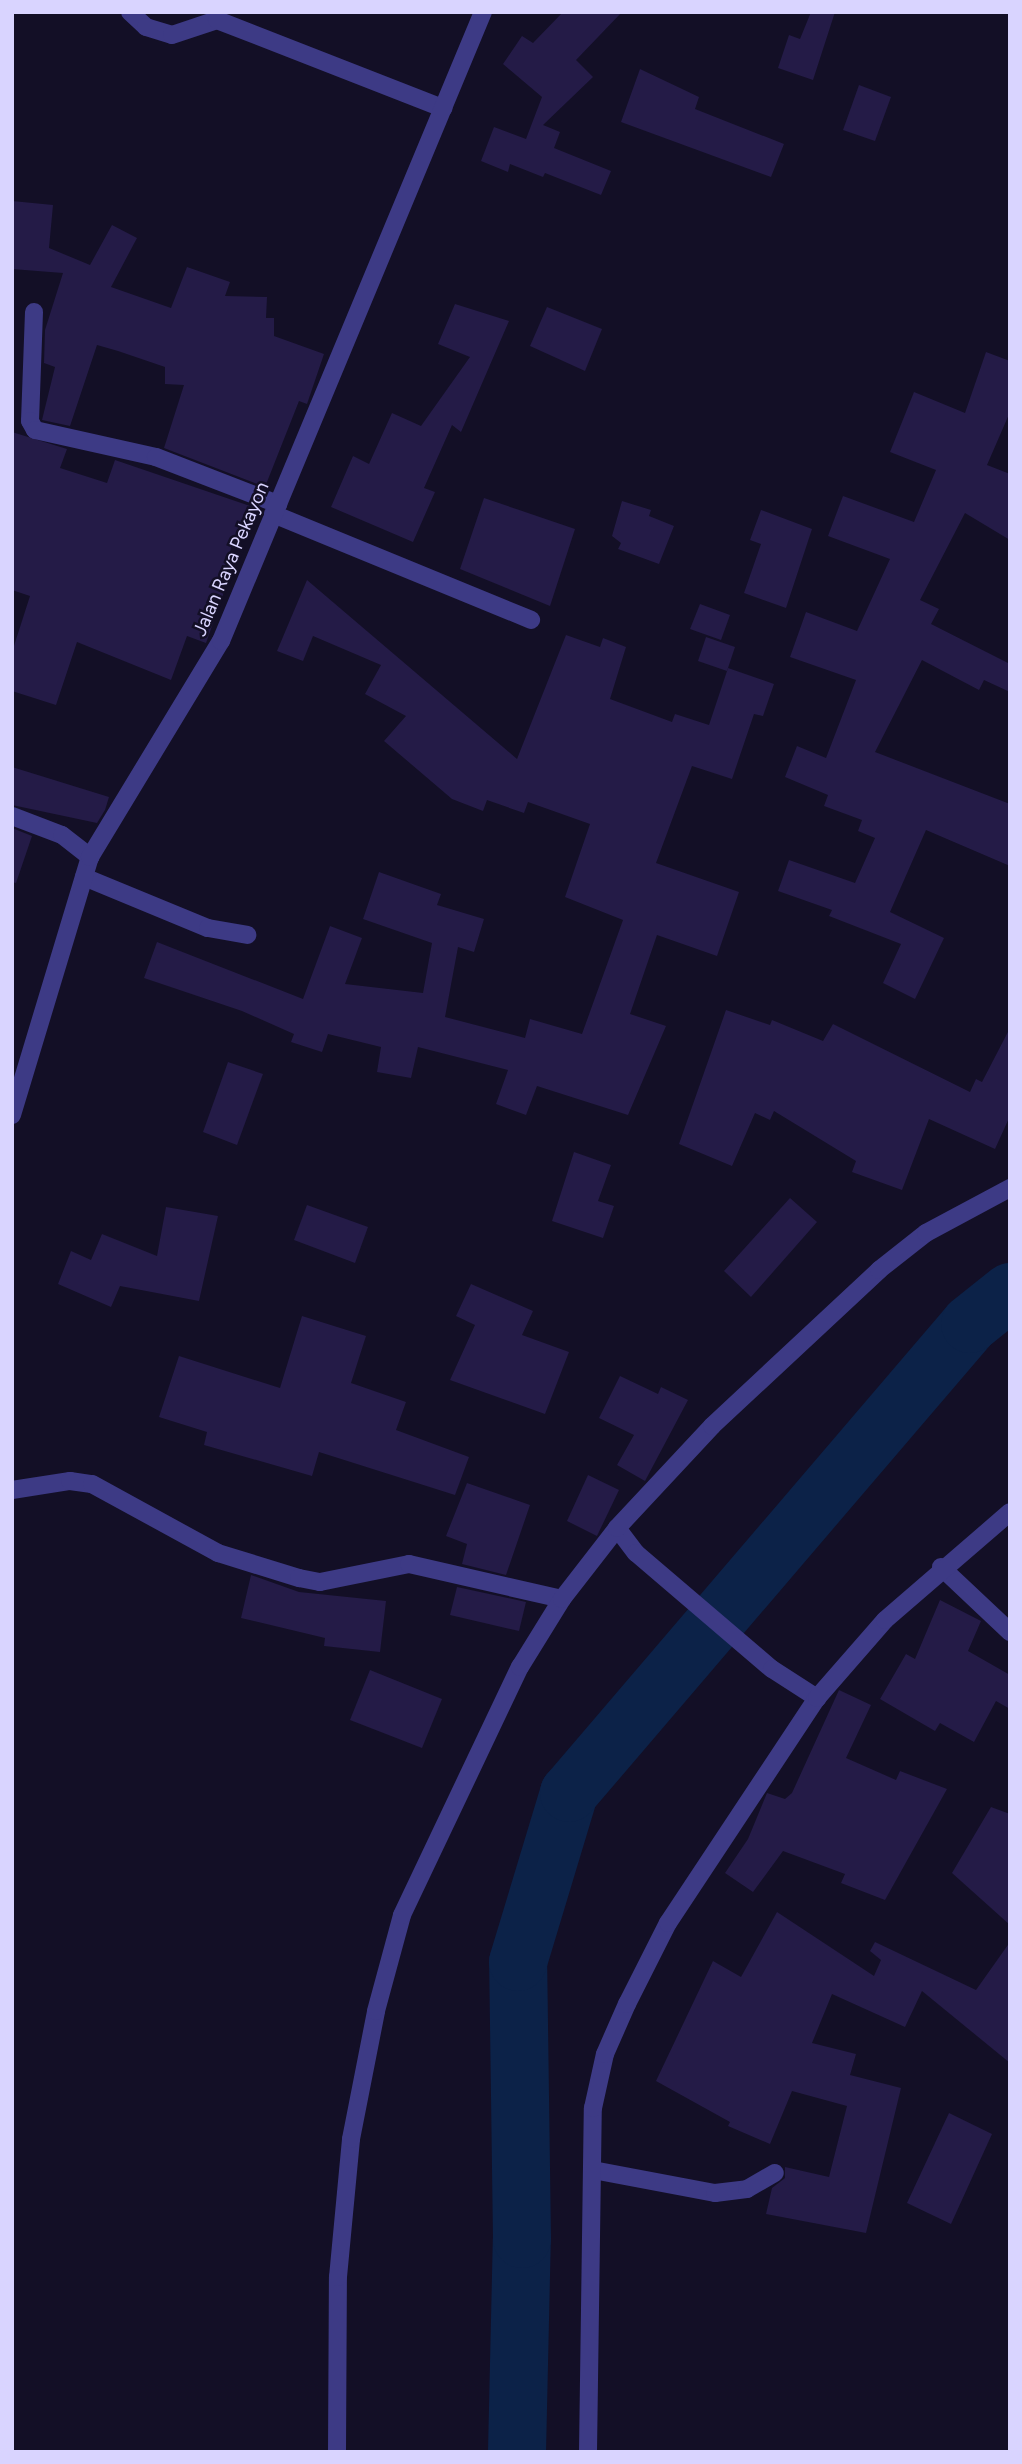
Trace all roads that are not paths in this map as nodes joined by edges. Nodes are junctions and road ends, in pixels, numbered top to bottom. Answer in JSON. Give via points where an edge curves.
{"nodes":[{"id":1,"x":130,"y":12,"type":"edge"},
{"id":2,"x":483,"y":12,"type":"edge"},
{"id":3,"x":443,"y":108,"type":"junction"},
{"id":4,"x":34,"y":312,"type":"dead end"},
{"id":5,"x":276,"y":509,"type":"junction"},
{"id":6,"x":531,"y":620,"type":"dead end"},
{"id":7,"x":12,"y":816,"type":"edge"},
{"id":8,"x":90,"y":857,"type":"junction"},
{"id":9,"x":87,"y":878,"type":"junction"},
{"id":10,"x":247,"y":935,"type":"dead end"},
{"id":11,"x":12,"y":1115,"type":"edge"},
{"id":12,"x":1010,"y":1188,"type":"edge"},
{"id":13,"x":12,"y":1490,"type":"edge"},
{"id":14,"x":1010,"y":1512,"type":"edge"},
{"id":15,"x":617,"y":1528,"type":"junction"},
{"id":16,"x":941,"y":1567,"type":"junction"},
{"id":17,"x":562,"y":1599,"type":"junction"},
{"id":18,"x":1010,"y":1632,"type":"edge"},
{"id":19,"x":817,"y":1698,"type":"junction"},
{"id":20,"x":593,"y":2170,"type":"junction"},
{"id":21,"x":775,"y":2173,"type":"dead end"},
{"id":22,"x":337,"y":2452,"type":"edge"},
{"id":23,"x":588,"y":2452,"type":"edge"}],
"edges":[{"from":1,"to":3,"type":"street","via":[[146,27],[172,35],[217,20]]},
{"from":2,"to":3,"type":"street","name":"Jalan Raya Pekayon"},
{"from":3,"to":5,"type":"street","name":"Jalan Raya Pekayon"},
{"from":4,"to":5,"type":"street","via":[[30,421],[35,430],[156,457]]},
{"from":5,"to":6,"type":"street"},
{"from":5,"to":8,"type":"street","name":"Jalan Raya Pekayon","via":[[221,641]]},
{"from":7,"to":8,"type":"street","via":[[62,835]]},
{"from":8,"to":9,"type":"street","name":"Jalan Raya Pekayon"},
{"from":9,"to":10,"type":"street","via":[[117,890],[125,899],[208,928]]},
{"from":9,"to":11,"type":"street","name":"Jalan Raya Pekayon"},
{"from":12,"to":15,"type":"street","via":[[926,1233],[879,1270],[712,1426]]},
{"from":13,"to":17,"type":"street","via":[[70,1481],[92,1484],[218,1553],[299,1578],[333,1581],[409,1564]]},
{"from":14,"to":16,"type":"street"},
{"from":15,"to":17,"type":"street"},
{"from":15,"to":19,"type":"street","via":[[636,1553],[772,1669]]},
{"from":16,"to":18,"type":"street"},
{"from":16,"to":19,"type":"street","via":[[885,1620]]},
{"from":17,"to":22,"type":"street","via":[[476,1752],[402,1914],[351,2139],[338,2277]]},
{"from":19,"to":20,"type":"street","via":[[668,1923],[627,2004],[605,2054],[593,2108]]},
{"from":20,"to":21,"type":"street","via":[[715,2193],[747,2189]]},
{"from":20,"to":23,"type":"street"}]}
